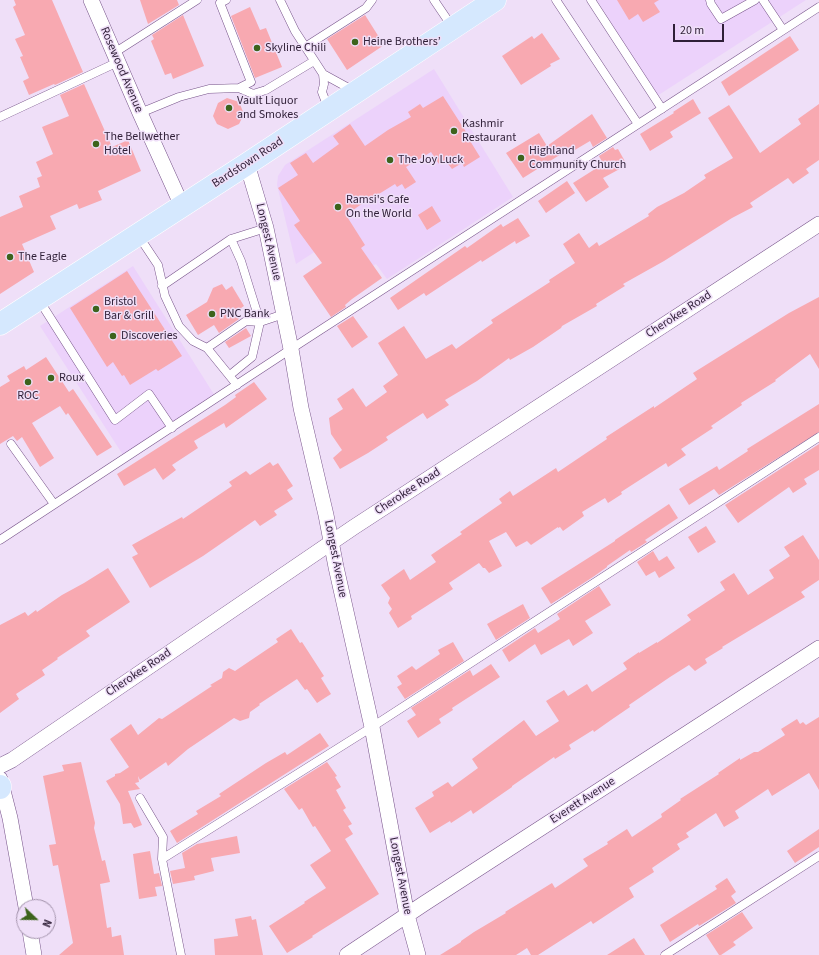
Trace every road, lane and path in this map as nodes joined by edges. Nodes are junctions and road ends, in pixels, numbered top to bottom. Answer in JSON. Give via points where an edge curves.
{"nodes":[{"id":1,"x":91,"y":0,"type":"edge"},
{"id":2,"x":197,"y":0,"type":"edge"},
{"id":3,"x":226,"y":0,"type":"edge"},
{"id":4,"x":280,"y":0,"type":"edge"},
{"id":5,"x":372,"y":0,"type":"edge"},
{"id":6,"x":434,"y":0,"type":"edge"},
{"id":7,"x":495,"y":0,"type":"edge"},
{"id":8,"x":556,"y":0,"type":"edge"},
{"id":9,"x":591,"y":0,"type":"edge"},
{"id":10,"x":710,"y":0,"type":"edge"},
{"id":11,"x":755,"y":0,"type":"edge"},
{"id":12,"x":763,"y":0,"type":"edge"},
{"id":13,"x":819,"y":7,"type":"edge"},
{"id":14,"x":453,"y":28,"type":"junction"},
{"id":15,"x":783,"y":30,"type":"junction"},
{"id":16,"x":305,"y":47,"type":"junction"},
{"id":17,"x":116,"y":58,"type":"junction"},
{"id":18,"x":314,"y":61,"type":"junction"},
{"id":19,"x":323,"y":74,"type":"junction"},
{"id":20,"x":239,"y":88,"type":"junction"},
{"id":21,"x":356,"y":92,"type":"junction"},
{"id":22,"x":662,"y":109,"type":"junction"},
{"id":23,"x":329,"y":110,"type":"junction"},
{"id":24,"x":140,"y":113,"type":"junction"},
{"id":25,"x":0,"y":117,"type":"edge"},
{"id":26,"x":638,"y":124,"type":"junction"},
{"id":27,"x":248,"y":164,"type":"junction"},
{"id":28,"x":182,"y":206,"type":"junction"},
{"id":29,"x":819,"y":224,"type":"edge"},
{"id":30,"x":266,"y":228,"type":"junction"},
{"id":31,"x":137,"y":235,"type":"junction"},
{"id":32,"x":231,"y":239,"type":"junction"},
{"id":33,"x":162,"y":286,"type":"junction"},
{"id":34,"x":39,"y":299,"type":"junction"},
{"id":35,"x":284,"y":314,"type":"junction"},
{"id":36,"x":260,"y":322,"type":"junction"},
{"id":37,"x":0,"y":324,"type":"edge"},
{"id":38,"x":207,"y":348,"type":"junction"},
{"id":39,"x":291,"y":349,"type":"junction"},
{"id":40,"x":230,"y":375,"type":"junction"},
{"id":41,"x":238,"y":385,"type":"junction"},
{"id":42,"x":172,"y":428,"type":"junction"},
{"id":43,"x":819,"y":437,"type":"edge"},
{"id":44,"x":11,"y":444,"type":"dead end"},
{"id":45,"x":54,"y":504,"type":"junction"},
{"id":46,"x":0,"y":540,"type":"edge"},
{"id":47,"x":332,"y":542,"type":"junction"},
{"id":48,"x":819,"y":648,"type":"edge"},
{"id":49,"x":372,"y":727,"type":"junction"},
{"id":50,"x":0,"y":766,"type":"edge"},
{"id":51,"x":0,"y":777,"type":"edge"},
{"id":52,"x":140,"y":798,"type":"dead end"},
{"id":53,"x":819,"y":856,"type":"edge"},
{"id":54,"x":162,"y":859,"type":"junction"},
{"id":55,"x":25,"y":899,"type":"edge"},
{"id":56,"x":407,"y":915,"type":"junction"},
{"id":57,"x":31,"y":939,"type":"edge"},
{"id":58,"x":34,"y":955,"type":"edge"},
{"id":59,"x":181,"y":955,"type":"edge"},
{"id":60,"x":347,"y":955,"type":"edge"},
{"id":61,"x":418,"y":955,"type":"edge"},
{"id":62,"x":665,"y":955,"type":"edge"}],
"edges":[{"from":1,"to":17,"type":"street","name":"Rosewood Avenue"},
{"from":2,"to":17,"type":"lane"},
{"from":3,"to":20,"type":"lane","via":[[220,3],[251,82]]},
{"from":4,"to":16,"type":"lane"},
{"from":5,"to":16,"type":"lane","via":[[366,8]]},
{"from":6,"to":14,"type":"lane"},
{"from":7,"to":14,"type":"main road","name":"Bardstown Road"},
{"from":8,"to":26,"type":"lane"},
{"from":9,"to":22,"type":"lane"},
{"from":10,"to":11,"type":"lane","via":[[721,19]]},
{"from":12,"to":15,"type":"lane"},
{"from":13,"to":15,"type":"lane"},
{"from":14,"to":21,"type":"main road","name":"Bardstown Road"},
{"from":15,"to":22,"type":"lane"},
{"from":16,"to":18,"type":"lane"},
{"from":17,"to":24,"type":"street","name":"Rosewood Avenue"},
{"from":17,"to":25,"type":"lane"},
{"from":18,"to":19,"type":"lane"},
{"from":18,"to":20,"type":"lane","via":[[266,90],[253,94]]},
{"from":19,"to":21,"type":"lane"},
{"from":19,"to":23,"type":"lane","via":[[322,92]]},
{"from":20,"to":24,"type":"lane","via":[[209,89],[179,97]]},
{"from":21,"to":23,"type":"main road","name":"Bardstown Road"},
{"from":22,"to":26,"type":"lane"},
{"from":23,"to":27,"type":"main road","name":"Bardstown Road"},
{"from":24,"to":28,"type":"street","name":"Rosewood Avenue"},
{"from":26,"to":39,"type":"lane"},
{"from":27,"to":28,"type":"main road","name":"Bardstown Road"},
{"from":27,"to":30,"type":"street","name":"Longest Avenue"},
{"from":28,"to":31,"type":"main road","name":"Bardstown Road"},
{"from":29,"to":47,"type":"street","name":"Cherokee Road"},
{"from":30,"to":32,"type":"lane"},
{"from":30,"to":35,"type":"street","name":"Longest Avenue"},
{"from":31,"to":33,"type":"lane","via":[[158,265]]},
{"from":31,"to":34,"type":"main road","name":"Bardstown Road"},
{"from":32,"to":33,"type":"lane"},
{"from":32,"to":36,"type":"lane","via":[[241,261]]},
{"from":33,"to":38,"type":"lane","via":[[179,326],[193,341]]},
{"from":34,"to":37,"type":"main road","name":"Bardstown Road"},
{"from":34,"to":42,"type":"lane","via":[[115,420],[149,394]]},
{"from":35,"to":36,"type":"lane"},
{"from":35,"to":39,"type":"street","name":"Longest Avenue"},
{"from":36,"to":38,"type":"lane","via":[[246,321]]},
{"from":36,"to":40,"type":"lane","via":[[252,357]]},
{"from":38,"to":40,"type":"lane"},
{"from":39,"to":41,"type":"lane"},
{"from":39,"to":47,"type":"street","name":"Longest Avenue","via":[[301,408]]},
{"from":40,"to":41,"type":"lane"},
{"from":41,"to":42,"type":"lane"},
{"from":42,"to":45,"type":"lane"},
{"from":43,"to":49,"type":"lane"},
{"from":44,"to":45,"type":"lane"},
{"from":45,"to":46,"type":"lane"},
{"from":47,"to":49,"type":"street","name":"Longest Avenue"},
{"from":47,"to":50,"type":"street","name":"Cherokee Road"},
{"from":48,"to":56,"type":"street","name":"Everett Avenue"},
{"from":49,"to":54,"type":"lane"},
{"from":49,"to":56,"type":"street","name":"Longest Avenue"},
{"from":51,"to":55,"type":"street"},
{"from":52,"to":54,"type":"lane","via":[[163,837]]},
{"from":53,"to":62,"type":"lane"},
{"from":54,"to":59,"type":"lane"},
{"from":56,"to":60,"type":"street","name":"Everett Avenue"},
{"from":56,"to":61,"type":"street","name":"Longest Avenue"},
{"from":57,"to":58,"type":"street"}]}
